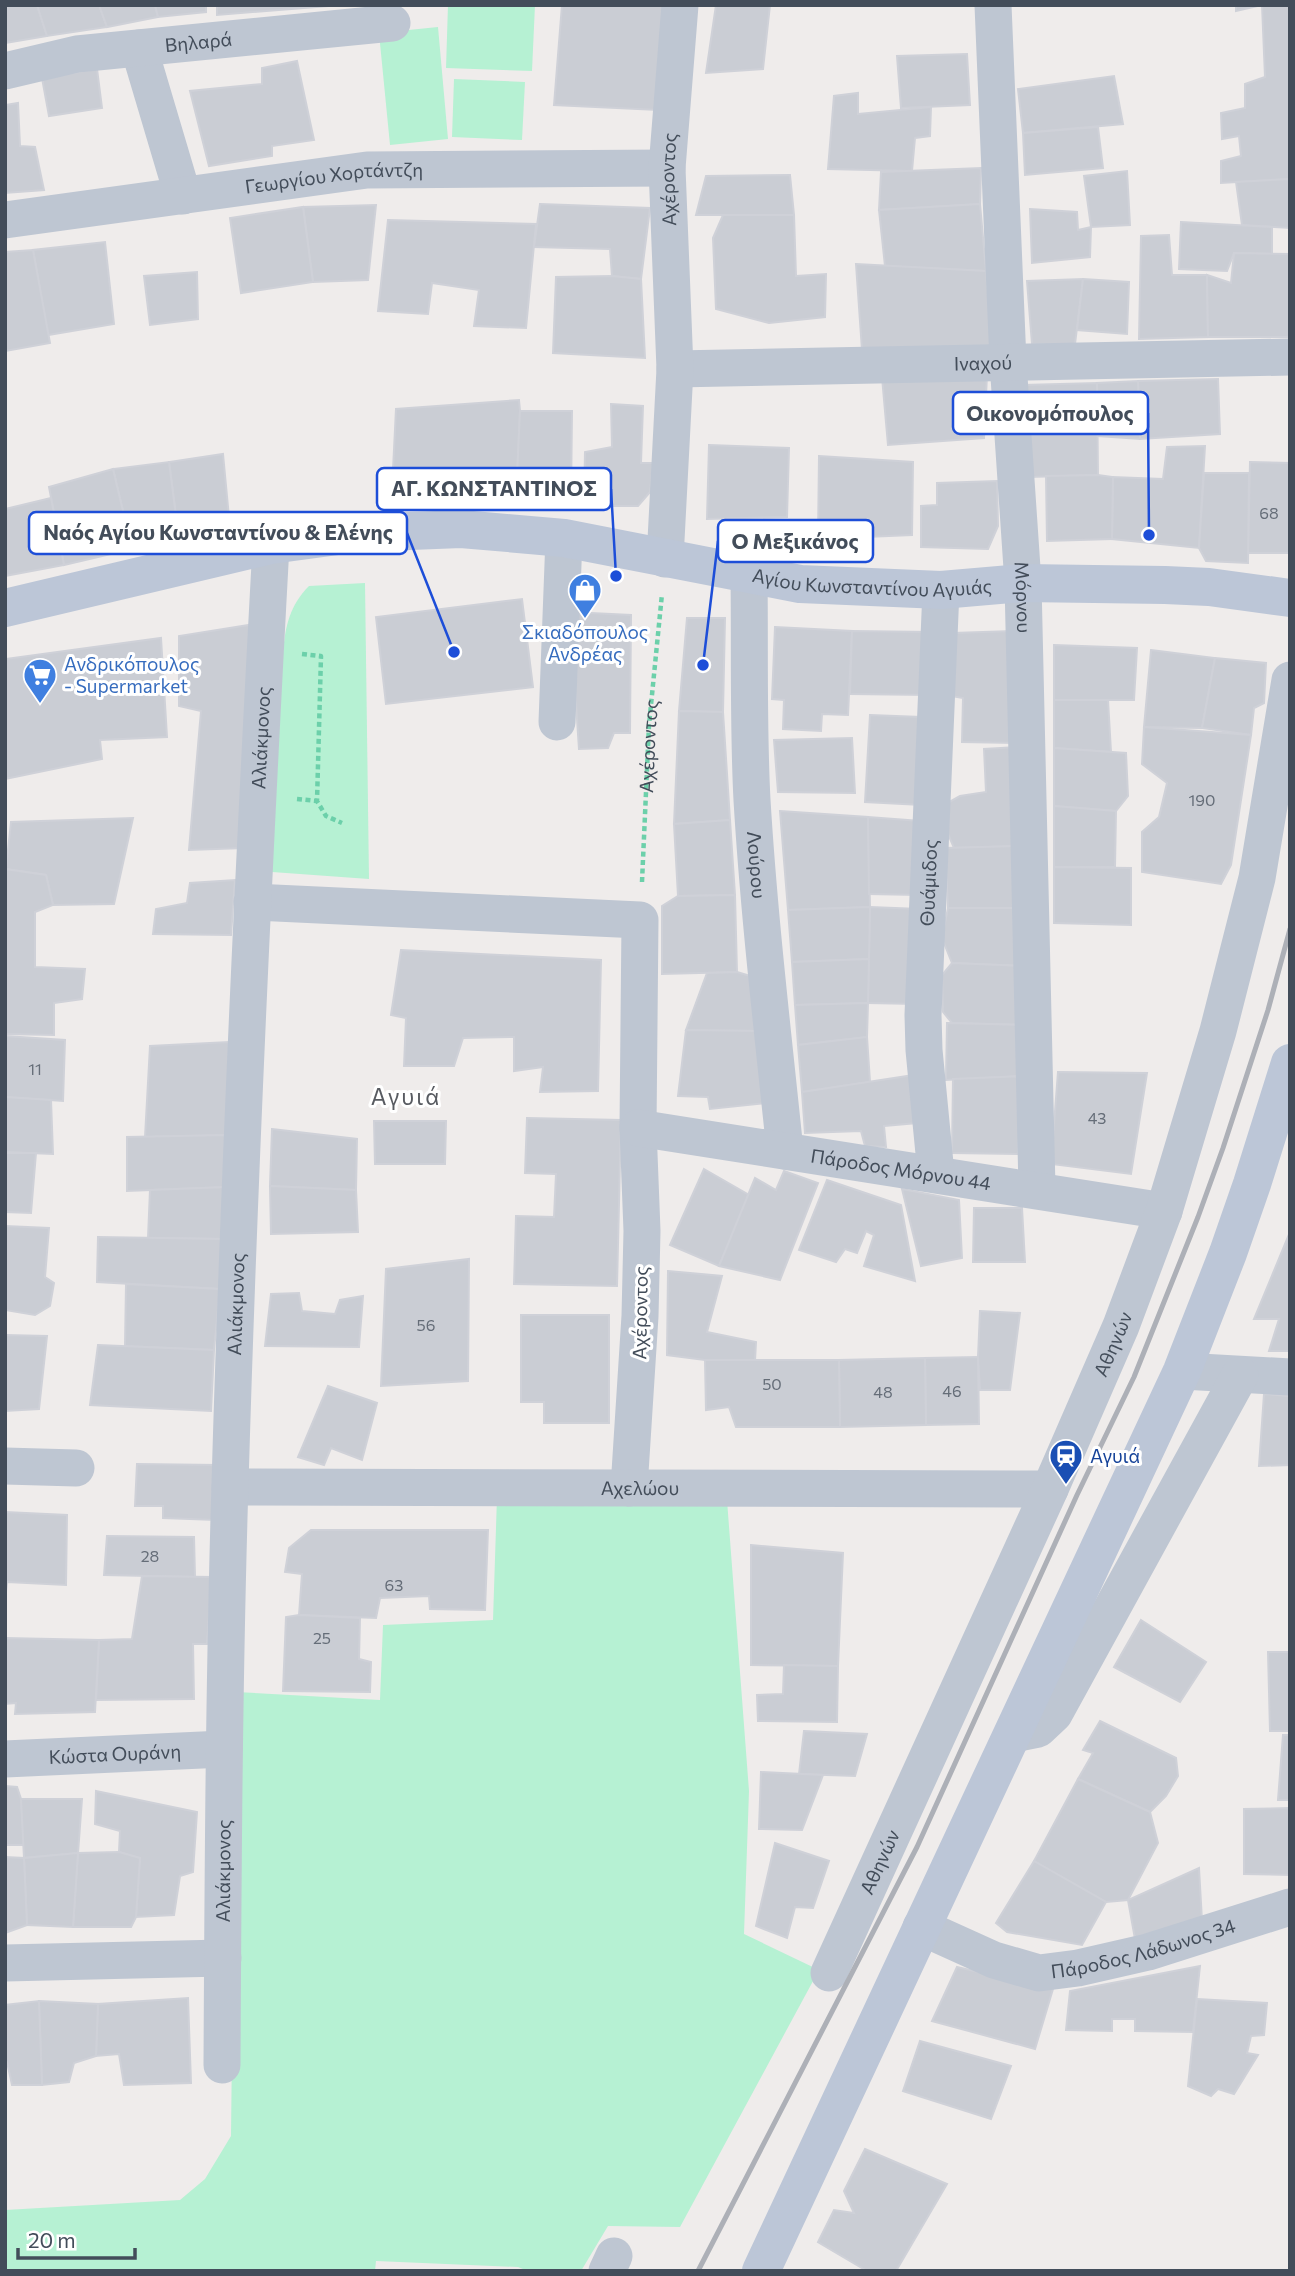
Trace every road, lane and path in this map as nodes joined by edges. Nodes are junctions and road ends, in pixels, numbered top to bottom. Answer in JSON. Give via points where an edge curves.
{"nodes":[{"id":1,"x":680,"y":5,"type":"edge"},
{"id":2,"x":993,"y":5,"type":"edge"},
{"id":3,"x":392,"y":23,"type":"dead end"},
{"id":4,"x":139,"y":48,"type":"junction"},
{"id":5,"x":5,"y":71,"type":"edge"},
{"id":6,"x":667,"y":168,"type":"junction"},
{"id":7,"x":183,"y":196,"type":"junction"},
{"id":8,"x":5,"y":220,"type":"edge"},
{"id":9,"x":1290,"y":357,"type":"edge"},
{"id":10,"x":1008,"y":362,"type":"junction"},
{"id":11,"x":675,"y":369,"type":"junction"},
{"id":12,"x":564,"y":538,"type":"junction"},
{"id":13,"x":271,"y":545,"type":"junction"},
{"id":14,"x":665,"y":559,"type":"junction"},
{"id":15,"x":749,"y":576,"type":"junction"},
{"id":16,"x":1023,"y":583,"type":"junction"},
{"id":17,"x":941,"y":590,"type":"junction"},
{"id":18,"x":1290,"y":598,"type":"edge"},
{"id":19,"x":5,"y":608,"type":"edge"},
{"id":20,"x":296,"y":654,"type":"dead end"},
{"id":21,"x":1290,"y":680,"type":"edge"},
{"id":22,"x":557,"y":722,"type":"dead end"},
{"id":23,"x":342,"y":823,"type":"dead end"},
{"id":24,"x":252,"y":902,"type":"junction"},
{"id":25,"x":640,"y":920,"type":"junction"},
{"id":26,"x":1290,"y":1063,"type":"edge"},
{"id":27,"x":638,"y":1128,"type":"junction"},
{"id":28,"x":785,"y":1150,"type":"junction"},
{"id":29,"x":936,"y":1174,"type":"junction"},
{"id":30,"x":1037,"y":1189,"type":"junction"},
{"id":31,"x":1164,"y":1211,"type":"junction"},
{"id":32,"x":1182,"y":1371,"type":"junction"},
{"id":33,"x":1240,"y":1375,"type":"junction"},
{"id":34,"x":1290,"y":1377,"type":"edge"},
{"id":35,"x":5,"y":1466,"type":"edge"},
{"id":36,"x":76,"y":1468,"type":"dead end"},
{"id":37,"x":230,"y":1486,"type":"junction"},
{"id":38,"x":629,"y":1488,"type":"junction"},
{"id":39,"x":1050,"y":1489,"type":"junction"},
{"id":40,"x":1013,"y":1734,"type":"junction"},
{"id":41,"x":224,"y":1749,"type":"junction"},
{"id":42,"x":5,"y":1759,"type":"edge"},
{"id":43,"x":1290,"y":1907,"type":"edge"},
{"id":44,"x":920,"y":1927,"type":"junction"},
{"id":45,"x":223,"y":1958,"type":"junction"},
{"id":46,"x":5,"y":1963,"type":"edge"},
{"id":47,"x":829,"y":1973,"type":"dead end"},
{"id":48,"x":222,"y":2065,"type":"dead end"},
{"id":49,"x":761,"y":2271,"type":"edge"}],
"edges":[{"from":1,"to":6,"type":"street","name":"Αχέροντος"},
{"from":2,"to":10,"type":"street","name":"Μόρνου"},
{"from":3,"to":4,"type":"street","name":"Βηλαρά"},
{"from":4,"to":5,"type":"street","name":"Βηλαρά","via":[[77,54]]},
{"from":4,"to":7,"type":"street"},
{"from":6,"to":7,"type":"street","name":"Γεωργίου Χορτάντζη","via":[[367,170]]},
{"from":6,"to":11,"type":"street","name":"Αχέροντος"},
{"from":7,"to":8,"type":"street","name":"Γεωργίου Χορτάντζη"},
{"from":9,"to":10,"type":"street","name":"Ιναχού"},
{"from":10,"to":11,"type":"street","name":"Ιναχού"},
{"from":10,"to":16,"type":"street","name":"Μόρνου"},
{"from":11,"to":14,"type":"street","name":"Αχέροντος"},
{"from":12,"to":13,"type":"main road","name":"Αγίου Κωνσταντίνου Αγυιάς","via":[[419,530]]},
{"from":12,"to":14,"type":"main road","name":"Αγίου Κωνσταντίνου Αγυιάς"},
{"from":12,"to":22,"type":"street"},
{"from":13,"to":19,"type":"main road","name":"Αγίου Κωνσταντίνου Αγυιάς"},
{"from":13,"to":24,"type":"street","name":"Αλιάκμονος"},
{"from":14,"to":15,"type":"main road","name":"Αγίου Κωνσταντίνου Αγυιάς"},
{"from":14,"to":25,"type":"path","name":"Αχέροντος","via":[[649,725]]},
{"from":15,"to":17,"type":"main road","name":"Αγίου Κωνσταντίνου Αγυιάς","via":[[800,584]]},
{"from":15,"to":28,"type":"street","name":"Λούρου","via":[[752,799]]},
{"from":16,"to":17,"type":"main road","name":"Αγίου Κωνσταντίνου Αγυιάς"},
{"from":16,"to":18,"type":"main road","name":"Αγίου Κωνσταντίνου Αγυιάς","via":[[1209,587]]},
{"from":16,"to":30,"type":"street","name":"Μόρνου"},
{"from":17,"to":29,"type":"street","name":"Θυάμιδος","via":[[923,1015]]},
{"from":20,"to":23,"type":"path","via":[[321,656],[317,801],[326,816]]},
{"from":21,"to":31,"type":"street","name":"Αθηνών","via":[[1257,878],[1218,1031]]},
{"from":24,"to":25,"type":"street"},
{"from":24,"to":37,"type":"street","name":"Αλιάκμονος"},
{"from":25,"to":27,"type":"street","name":"Αχέροντος"},
{"from":26,"to":32,"type":"main road","via":[[1228,1253]]},
{"from":27,"to":28,"type":"street","name":"Πάροδος Μόρνου 44"},
{"from":27,"to":38,"type":"street","name":"Αχέροντος","via":[[640,1316]]},
{"from":28,"to":29,"type":"street","name":"Πάροδος Μόρνου 44"},
{"from":29,"to":30,"type":"street","name":"Πάροδος Μόρνου 44"},
{"from":30,"to":31,"type":"street","name":"Πάροδος Μόρνου 44"},
{"from":31,"to":39,"type":"street","name":"Αθηνών","via":[[1121,1326]]},
{"from":32,"to":33,"type":"street"},
{"from":32,"to":40,"type":"main road"},
{"from":33,"to":34,"type":"street"},
{"from":33,"to":40,"type":"street","via":[[1054,1714],[1038,1729]]},
{"from":35,"to":36,"type":"street"},
{"from":37,"to":38,"type":"street","name":"Αχελώου"},
{"from":37,"to":41,"type":"street","name":"Αλιάκμονος"},
{"from":38,"to":39,"type":"street","name":"Αχελώου"},
{"from":39,"to":47,"type":"street","name":"Αθηνών"},
{"from":40,"to":44,"type":"main road"},
{"from":41,"to":42,"type":"street","name":"Κώστα Ουράνη"},
{"from":41,"to":45,"type":"street","name":"Αλιάκμονος"},
{"from":43,"to":44,"type":"street","name":"Πάροδος Λάδωνος 34","via":[[1148,1952],[1039,1973],[994,1960]]},
{"from":44,"to":49,"type":"main road"},
{"from":45,"to":46,"type":"street"},
{"from":45,"to":48,"type":"street","name":"Αλιάκμονος"}]}
